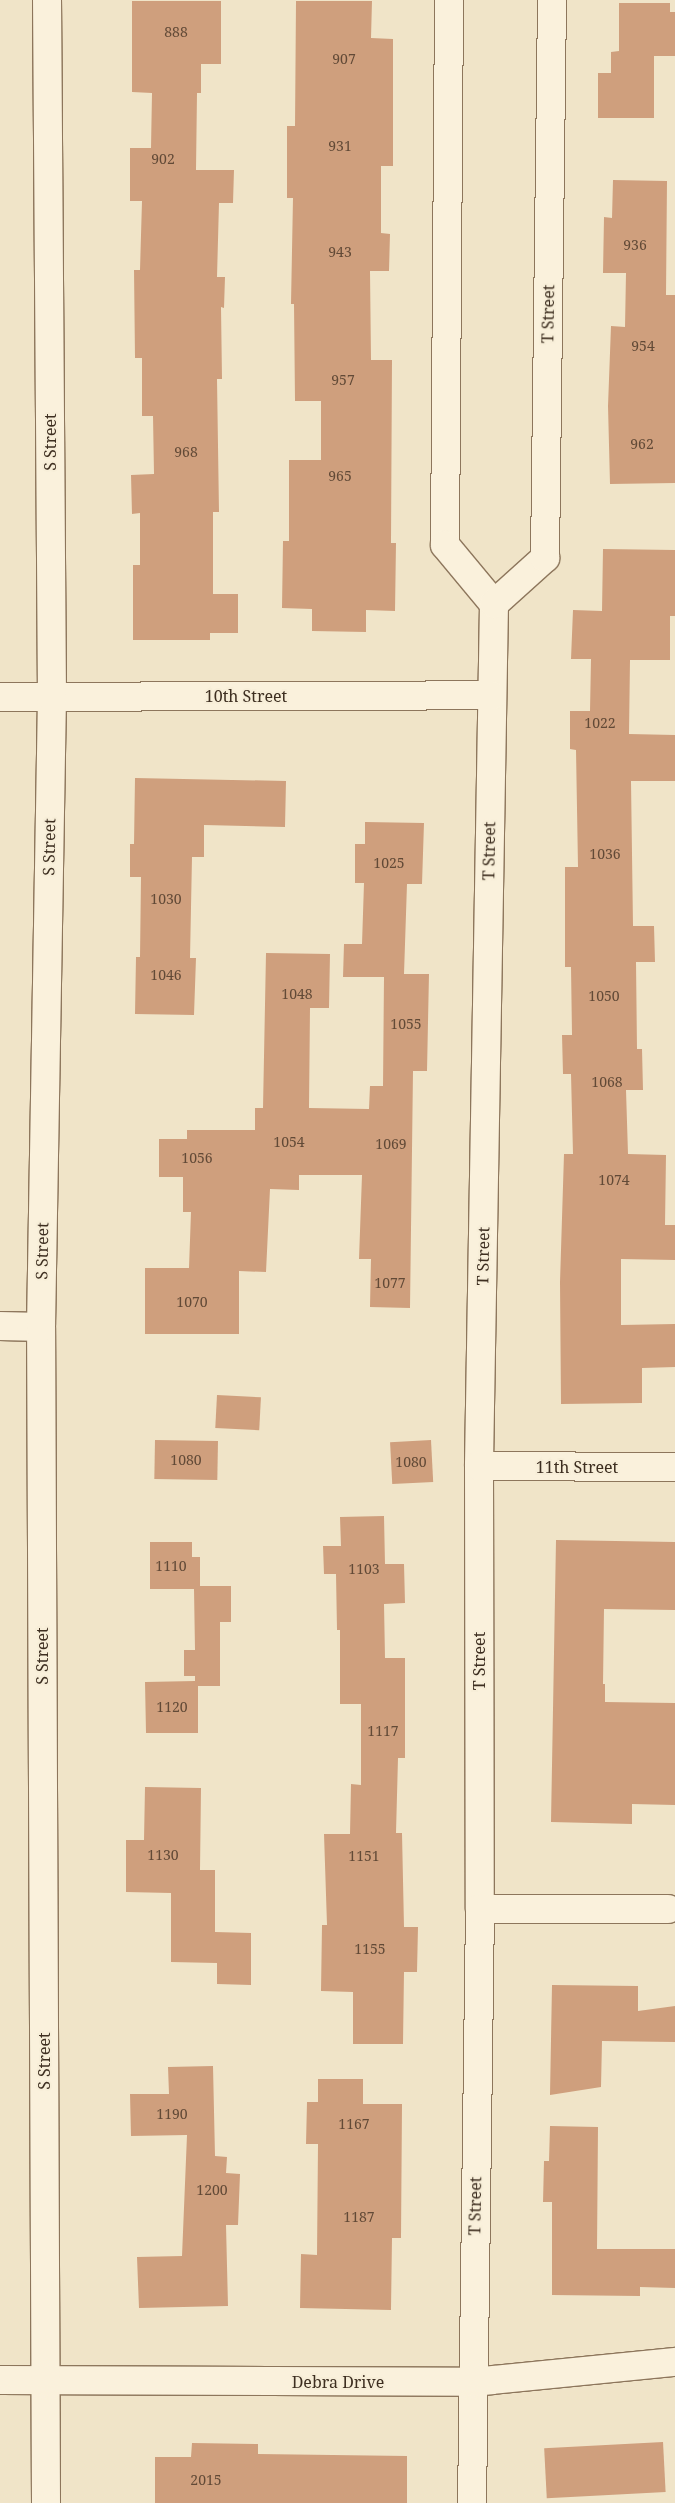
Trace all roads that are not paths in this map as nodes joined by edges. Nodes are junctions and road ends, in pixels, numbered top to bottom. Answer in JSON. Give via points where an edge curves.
{"nodes":[{"id":1,"x":47,"y":0,"type":"edge"},
{"id":2,"x":449,"y":0,"type":"edge"},
{"id":3,"x":552,"y":0,"type":"edge"},
{"id":4,"x":494,"y":604,"type":"junction"},
{"id":5,"x":492,"y":695,"type":"junction"},
{"id":6,"x":0,"y":697,"type":"edge"},
{"id":7,"x":52,"y":697,"type":"junction"},
{"id":8,"x":0,"y":1326,"type":"edge"},
{"id":9,"x":41,"y":1327,"type":"junction"},
{"id":10,"x":479,"y":1466,"type":"junction"},
{"id":11,"x":675,"y":1467,"type":"edge"},
{"id":12,"x":480,"y":1909,"type":"junction"},
{"id":13,"x":668,"y":1909,"type":"dead end"},
{"id":14,"x":675,"y":2362,"type":"edge"},
{"id":15,"x":0,"y":2380,"type":"edge"},
{"id":16,"x":46,"y":2381,"type":"junction"},
{"id":17,"x":473,"y":2382,"type":"junction"},
{"id":18,"x":46,"y":2503,"type":"edge"},
{"id":19,"x":472,"y":2503,"type":"edge"}],
"edges":[{"from":1,"to":7,"type":"street","name":"S Street"},
{"from":2,"to":4,"type":"street","via":[[445,545]]},
{"from":3,"to":4,"type":"street","name":"T Street","via":[[545,558]]},
{"from":4,"to":5,"type":"street","name":"T Street"},
{"from":5,"to":7,"type":"street","name":"10th Street"},
{"from":5,"to":10,"type":"street","name":"T Street"},
{"from":6,"to":7,"type":"street","name":"10th Street"},
{"from":7,"to":9,"type":"street","name":"S Street"},
{"from":8,"to":9,"type":"street"},
{"from":9,"to":16,"type":"street","name":"S Street"},
{"from":10,"to":11,"type":"street","name":"11th Street"},
{"from":10,"to":12,"type":"street","name":"T Street"},
{"from":12,"to":13,"type":"street"},
{"from":12,"to":17,"type":"street","name":"T Street"},
{"from":14,"to":17,"type":"street","name":"Debra Drive"},
{"from":15,"to":16,"type":"street","name":"Debra Drive"},
{"from":16,"to":17,"type":"street","name":"Debra Drive"},
{"from":16,"to":18,"type":"street","name":"S Street"},
{"from":17,"to":19,"type":"street","name":"T Street"}]}
